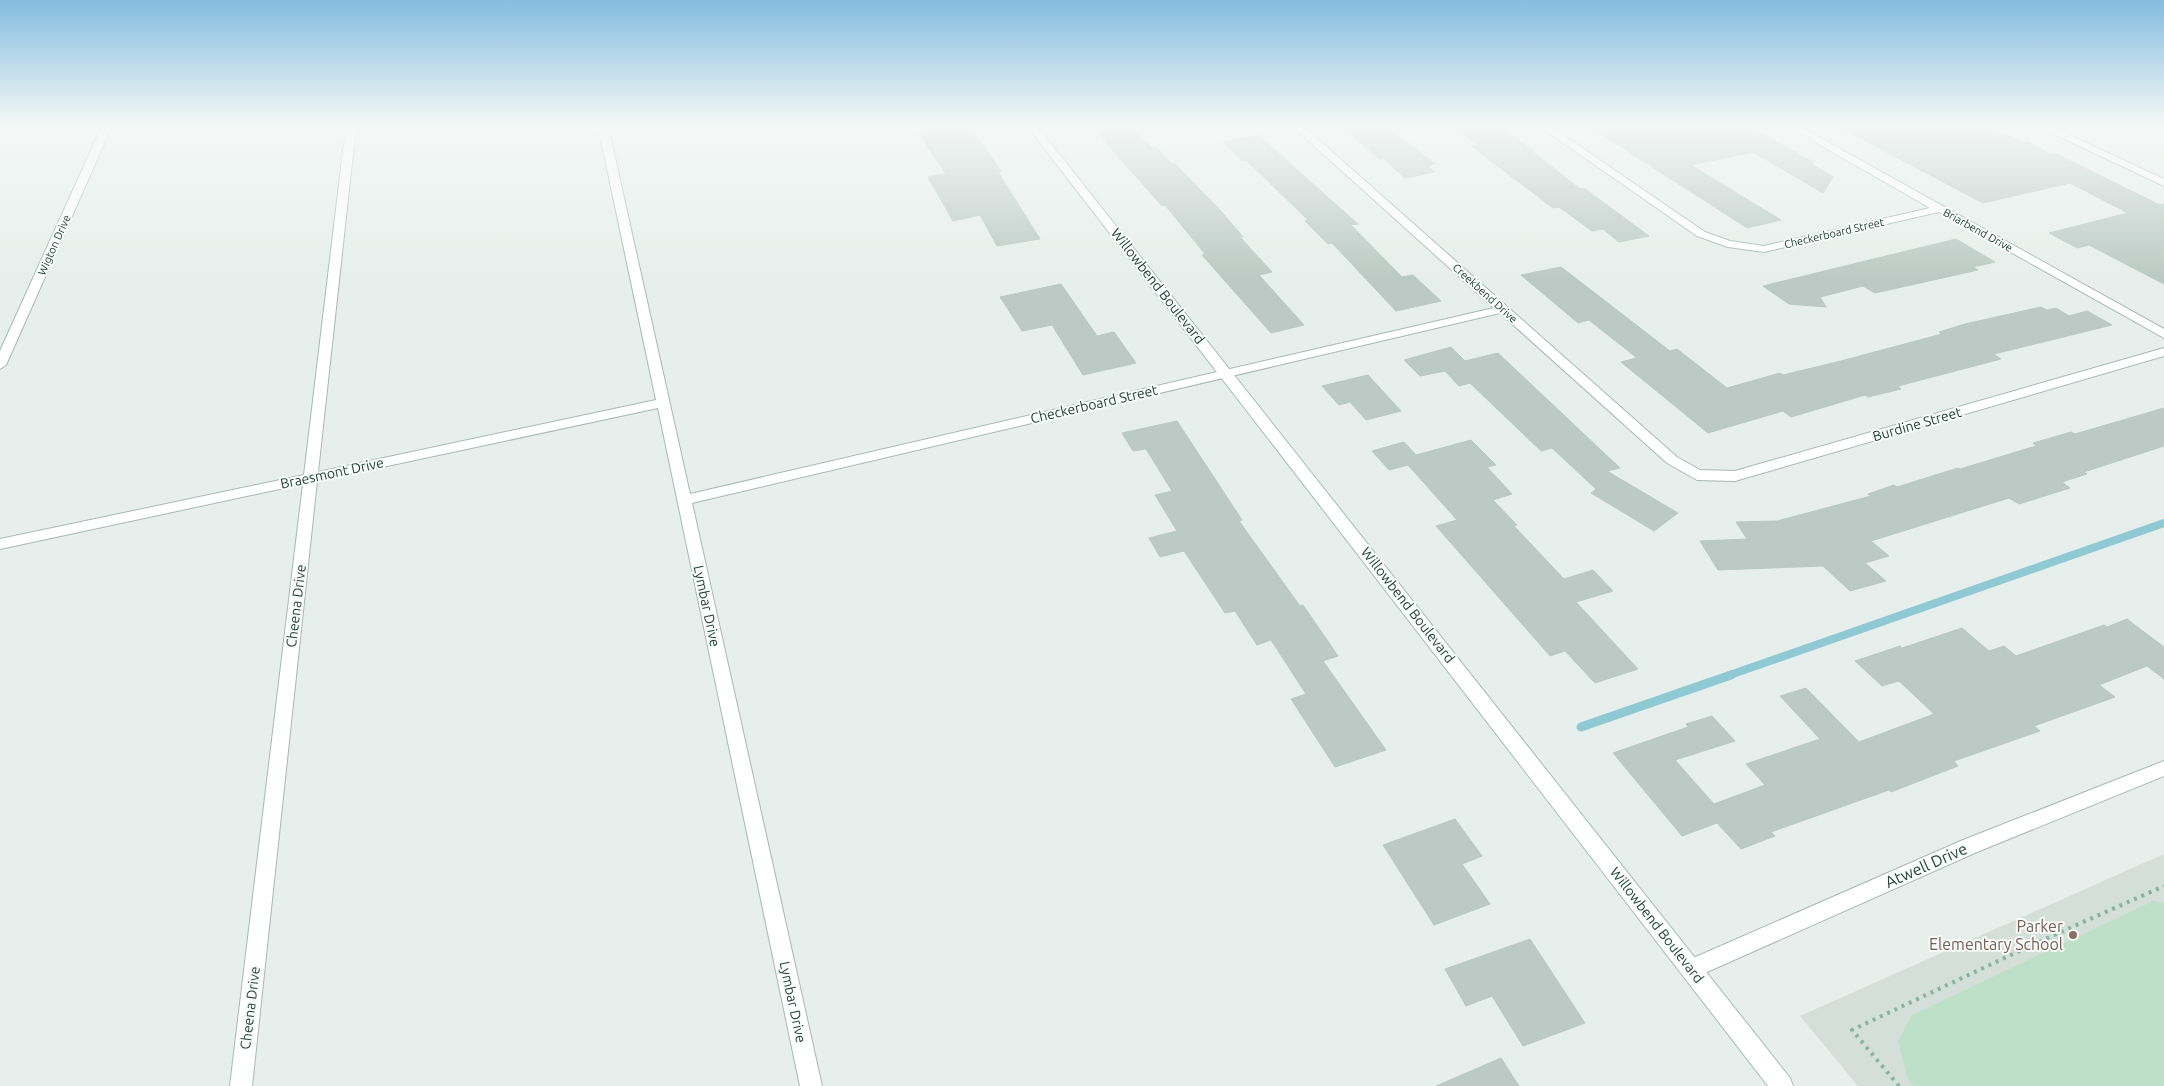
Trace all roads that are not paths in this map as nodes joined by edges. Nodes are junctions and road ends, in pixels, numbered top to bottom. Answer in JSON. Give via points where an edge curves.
{"nodes":[{"id":1,"x":84,"y":177,"type":"edge"},
{"id":2,"x":345,"y":177,"type":"edge"},
{"id":3,"x":614,"y":177,"type":"edge"},
{"id":4,"x":1072,"y":177,"type":"edge"},
{"id":5,"x":1354,"y":177,"type":"edge"},
{"id":6,"x":1618,"y":177,"type":"edge"},
{"id":7,"x":1882,"y":177,"type":"edge"},
{"id":8,"x":2150,"y":177,"type":"edge"},
{"id":9,"x":2164,"y":183,"type":"edge"},
{"id":10,"x":1939,"y":209,"type":"junction"},
{"id":11,"x":1503,"y":309,"type":"junction"},
{"id":12,"x":2164,"y":334,"type":"edge"},
{"id":13,"x":2164,"y":352,"type":"edge"},
{"id":14,"x":0,"y":365,"type":"edge"},
{"id":15,"x":1226,"y":373,"type":"junction"},
{"id":16,"x":664,"y":403,"type":"junction"},
{"id":17,"x":1672,"y":460,"type":"joint"},
{"id":18,"x":311,"y":477,"type":"junction"},
{"id":19,"x":684,"y":500,"type":"junction"},
{"id":20,"x":0,"y":544,"type":"edge"},
{"id":21,"x":2164,"y":768,"type":"edge"},
{"id":22,"x":1692,"y":968,"type":"junction"},
{"id":23,"x":241,"y":1086,"type":"edge"},
{"id":24,"x":811,"y":1086,"type":"edge"},
{"id":25,"x":1782,"y":1086,"type":"edge"}],
"edges":[{"from":1,"to":14,"type":"street","name":"Wigton Drive"},
{"from":2,"to":18,"type":"street","name":"Cheena Drive"},
{"from":3,"to":16,"type":"street","name":"Lymbar Drive"},
{"from":4,"to":15,"type":"street","name":"Willowbend Boulevard"},
{"from":5,"to":11,"type":"street","name":"Creekbend Drive"},
{"from":6,"to":10,"type":"street","name":"Checkerboard Street","via":[[1701,234],[1728,244],[1764,249]]},
{"from":7,"to":10,"type":"street","name":"Briarbend Drive"},
{"from":8,"to":9,"type":"street"},
{"from":10,"to":12,"type":"street","name":"Briarbend Drive"},
{"from":11,"to":15,"type":"street","name":"Checkerboard Street"},
{"from":11,"to":17,"type":"street","name":"Creekbend Drive"},
{"from":13,"to":17,"type":"street","name":"Burdine Street","via":[[1735,476],[1697,475]]},
{"from":15,"to":19,"type":"street","name":"Checkerboard Street"},
{"from":15,"to":22,"type":"street","name":"Willowbend Boulevard"},
{"from":16,"to":18,"type":"street","name":"Braesmont Drive"},
{"from":16,"to":19,"type":"street","name":"Lymbar Drive"},
{"from":18,"to":20,"type":"street","name":"Braesmont Drive"},
{"from":18,"to":23,"type":"street","name":"Cheena Drive"},
{"from":19,"to":24,"type":"street","name":"Lymbar Drive"},
{"from":21,"to":22,"type":"street","name":"Atwell Drive","via":[[1970,846]]},
{"from":22,"to":25,"type":"street","name":"Willowbend Boulevard"}]}
